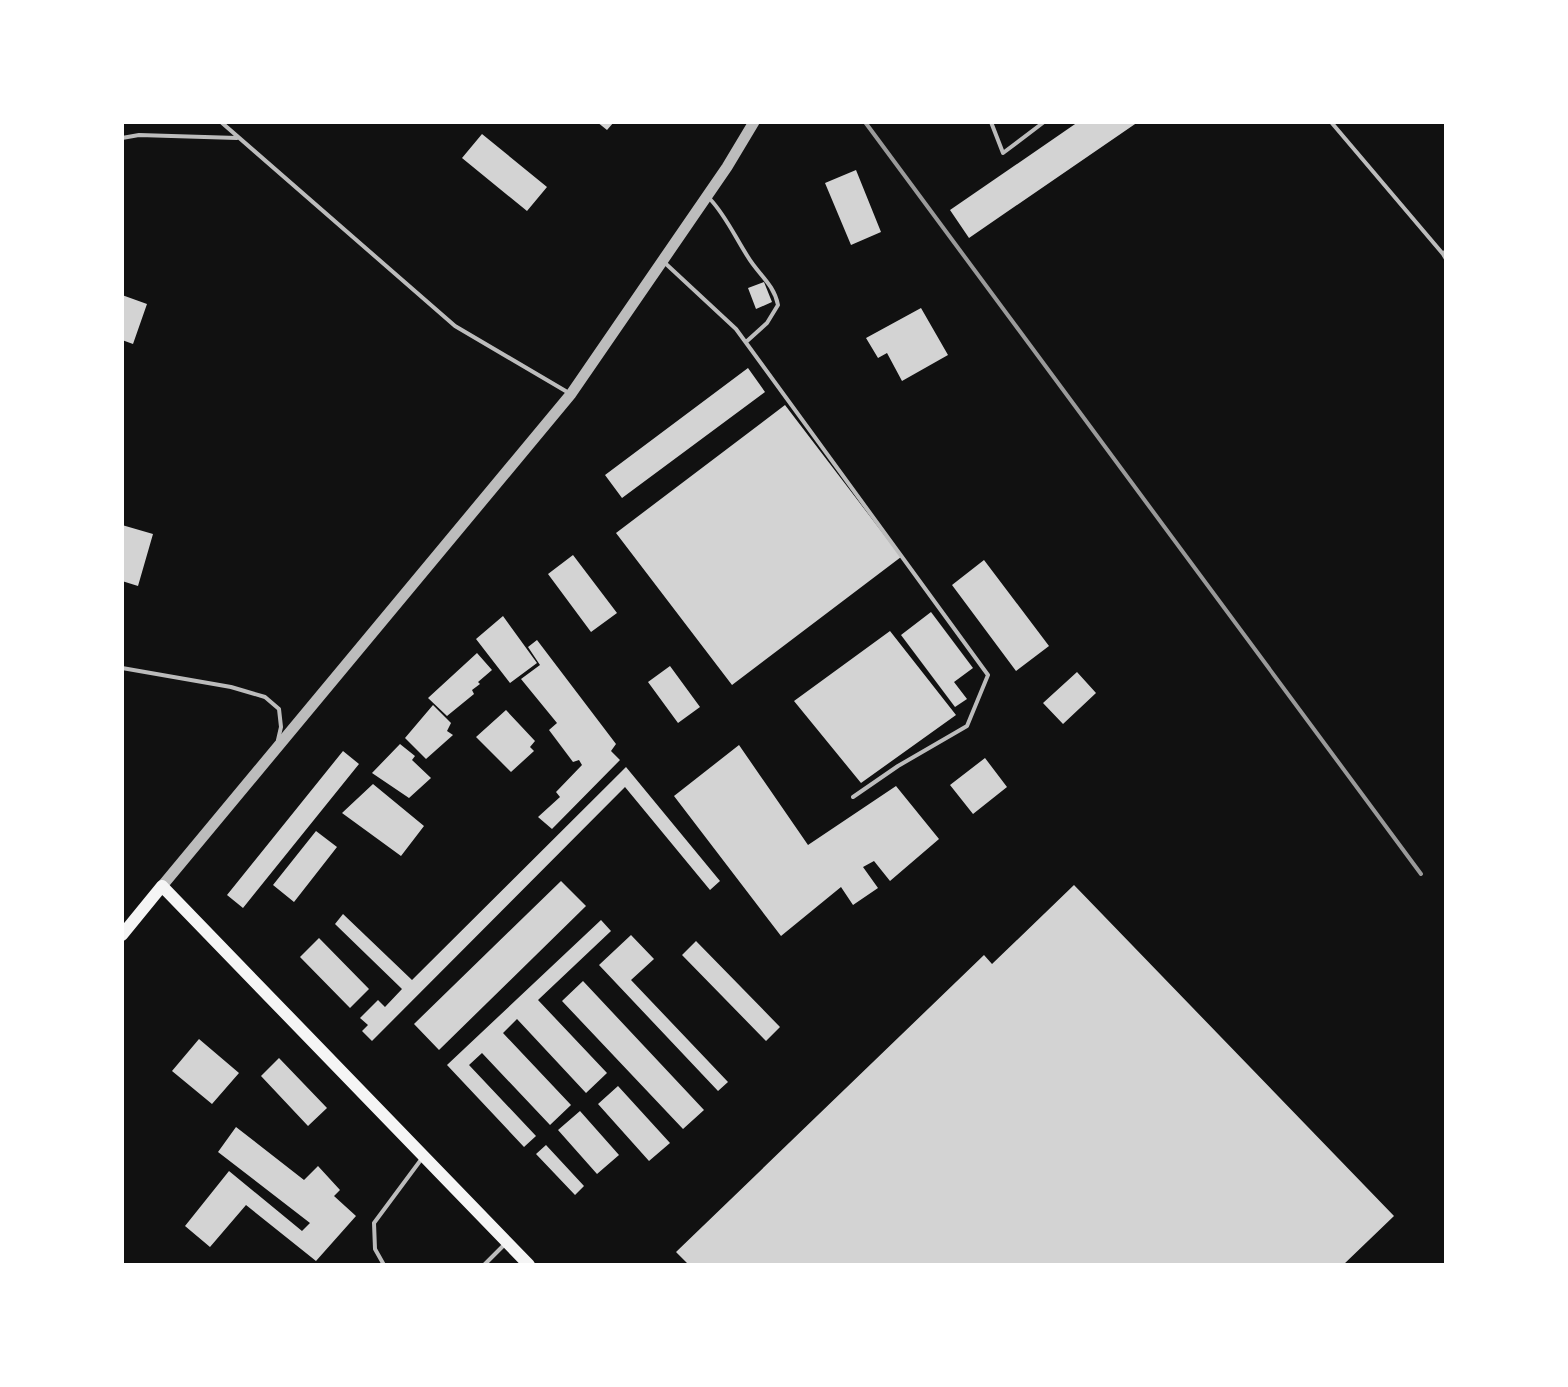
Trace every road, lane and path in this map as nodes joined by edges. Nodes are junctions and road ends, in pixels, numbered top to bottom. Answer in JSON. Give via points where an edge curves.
{"nodes":[{"id":1,"x":221,"y":122,"type":"edge"},
{"id":2,"x":754,"y":122,"type":"edge"},
{"id":3,"x":991,"y":122,"type":"edge"},
{"id":4,"x":1044,"y":122,"type":"edge"},
{"id":5,"x":1331,"y":122,"type":"edge"},
{"id":6,"x":122,"y":138,"type":"edge"},
{"id":7,"x":240,"y":138,"type":"junction"},
{"id":8,"x":707,"y":196,"type":"junction"},
{"id":9,"x":1445,"y":255,"type":"edge"},
{"id":10,"x":663,"y":262,"type":"junction"},
{"id":11,"x":746,"y":342,"type":"junction"},
{"id":12,"x":571,"y":394,"type":"junction"},
{"id":13,"x":122,"y":668,"type":"edge"},
{"id":14,"x":275,"y":750,"type":"junction"},
{"id":15,"x":853,"y":797,"type":"dead end"},
{"id":16,"x":162,"y":886,"type":"junction"},
{"id":17,"x":122,"y":935,"type":"edge"},
{"id":18,"x":425,"y":1155,"type":"junction"},
{"id":19,"x":507,"y":1242,"type":"junction"},
{"id":20,"x":384,"y":1265,"type":"edge"},
{"id":21,"x":484,"y":1265,"type":"edge"},
{"id":22,"x":529,"y":1265,"type":"edge"}],
"edges":[{"from":1,"to":7,"type":"lane"},
{"from":2,"to":8,"type":"street"},
{"from":3,"to":4,"type":"lane","via":[[1003,153]]},
{"from":5,"to":9,"type":"lane"},
{"from":6,"to":7,"type":"lane"},
{"from":7,"to":12,"type":"lane","via":[[455,326]]},
{"from":8,"to":10,"type":"street"},
{"from":8,"to":11,"type":"lane","via":[[775,291],[778,305]]},
{"from":10,"to":11,"type":"lane"},
{"from":10,"to":12,"type":"street"},
{"from":11,"to":15,"type":"lane","via":[[988,675],[967,726]]},
{"from":12,"to":14,"type":"street"},
{"from":13,"to":14,"type":"lane","via":[[265,697],[279,709]]},
{"from":14,"to":16,"type":"street"},
{"from":16,"to":17,"type":"main road"},
{"from":16,"to":18,"type":"main road"},
{"from":18,"to":19,"type":"main road"},
{"from":18,"to":20,"type":"lane","via":[[374,1223],[375,1249]]},
{"from":19,"to":21,"type":"lane"},
{"from":19,"to":22,"type":"main road"}]}
